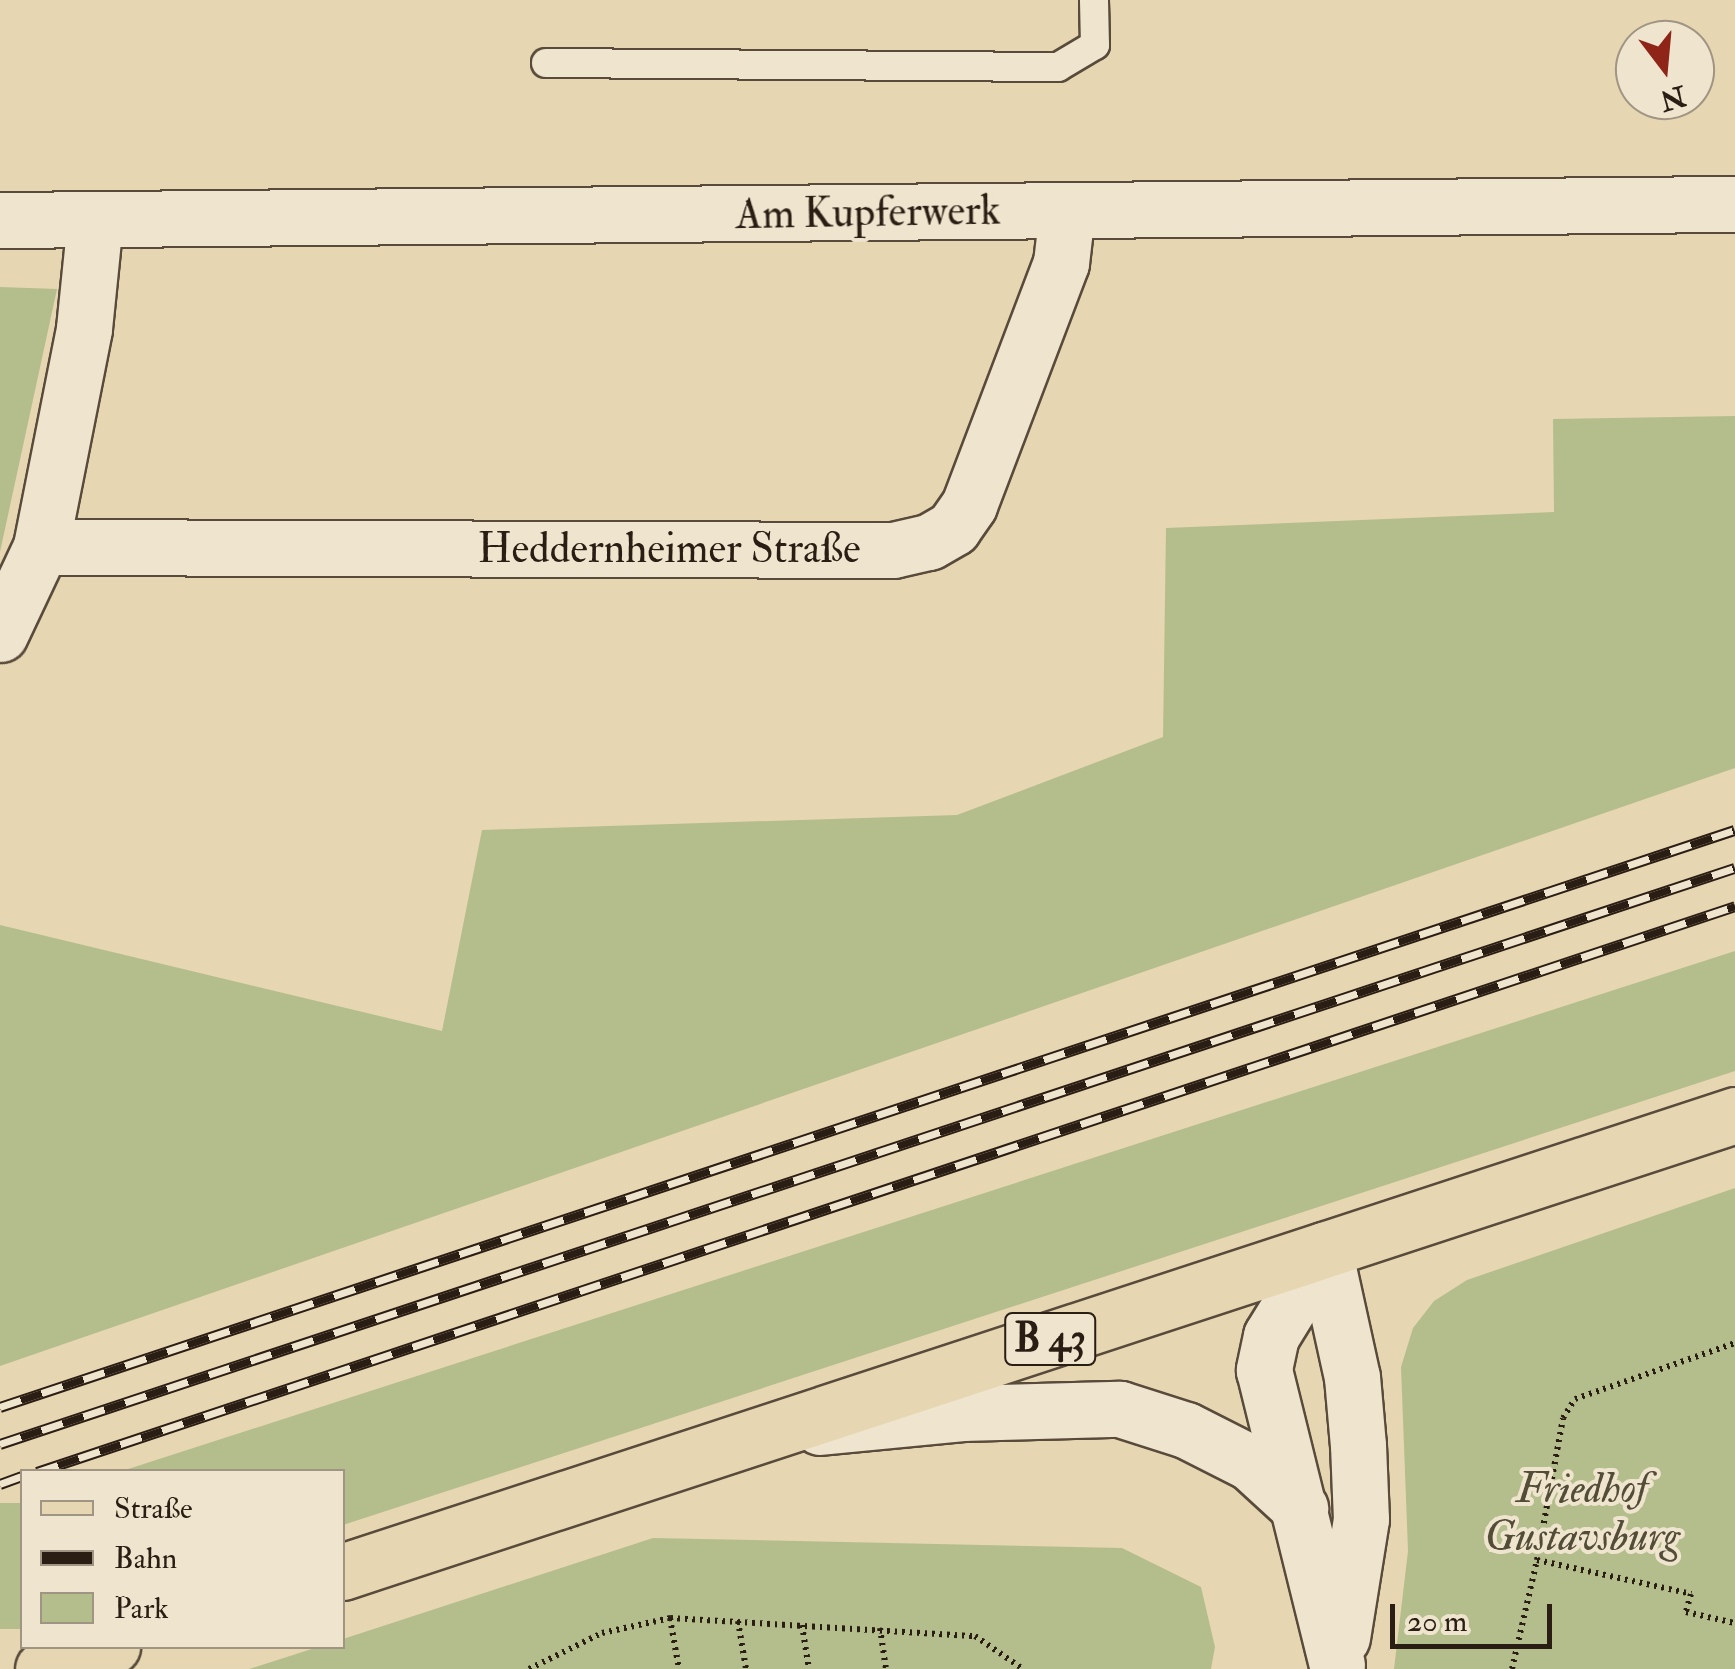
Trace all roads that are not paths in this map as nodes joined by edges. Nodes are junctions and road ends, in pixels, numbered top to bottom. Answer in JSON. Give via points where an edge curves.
{"nodes":[{"id":1,"x":1094,"y":0,"type":"edge"},
{"id":2,"x":546,"y":63,"type":"dead end"},
{"id":3,"x":1735,"y":204,"type":"edge"},
{"id":4,"x":1067,"y":211,"type":"junction"},
{"id":5,"x":0,"y":220,"type":"edge"},
{"id":6,"x":95,"y":220,"type":"junction"},
{"id":7,"x":41,"y":547,"type":"junction"},
{"id":8,"x":0,"y":634,"type":"edge"},
{"id":9,"x":1735,"y":1115,"type":"edge"},
{"id":10,"x":1324,"y":1250,"type":"junction"},
{"id":11,"x":777,"y":1431,"type":"junction"},
{"id":12,"x":1300,"y":1508,"type":"junction"},
{"id":13,"x":345,"y":1571,"type":"edge"},
{"id":14,"x":103,"y":1649,"type":"edge"},
{"id":15,"x":1336,"y":1667,"type":"edge"},
{"id":16,"x":43,"y":1669,"type":"edge"}],
"edges":[{"from":1,"to":2,"type":"lane","via":[[1095,46],[1058,67]]},
{"from":3,"to":4,"type":"street","name":"Am Kupferwerk"},
{"from":4,"to":6,"type":"street","name":"Am Kupferwerk"},
{"from":4,"to":7,"type":"street","name":"Heddernheimer Straße","via":[[1061,263],[969,505],[953,528],[929,542],[892,550]]},
{"from":5,"to":6,"type":"street","name":"Am Kupferwerk"},
{"from":6,"to":7,"type":"street","via":[[84,329]]},
{"from":7,"to":8,"type":"street"},
{"from":9,"to":10,"type":"main road","number":"B 43"},
{"from":10,"to":11,"type":"main road","number":"B 43"},
{"from":10,"to":12,"type":"street","via":[[1271,1336],[1264,1370]]},
{"from":10,"to":15,"type":"street","via":[[1352,1377],[1361,1519]]},
{"from":11,"to":12,"type":"street","via":[[962,1412],[1120,1408],[1186,1430],[1251,1463]]},
{"from":11,"to":13,"type":"main road","number":"B 43"},
{"from":12,"to":15,"type":"street"},
{"from":14,"to":16,"type":"main road"}]}
